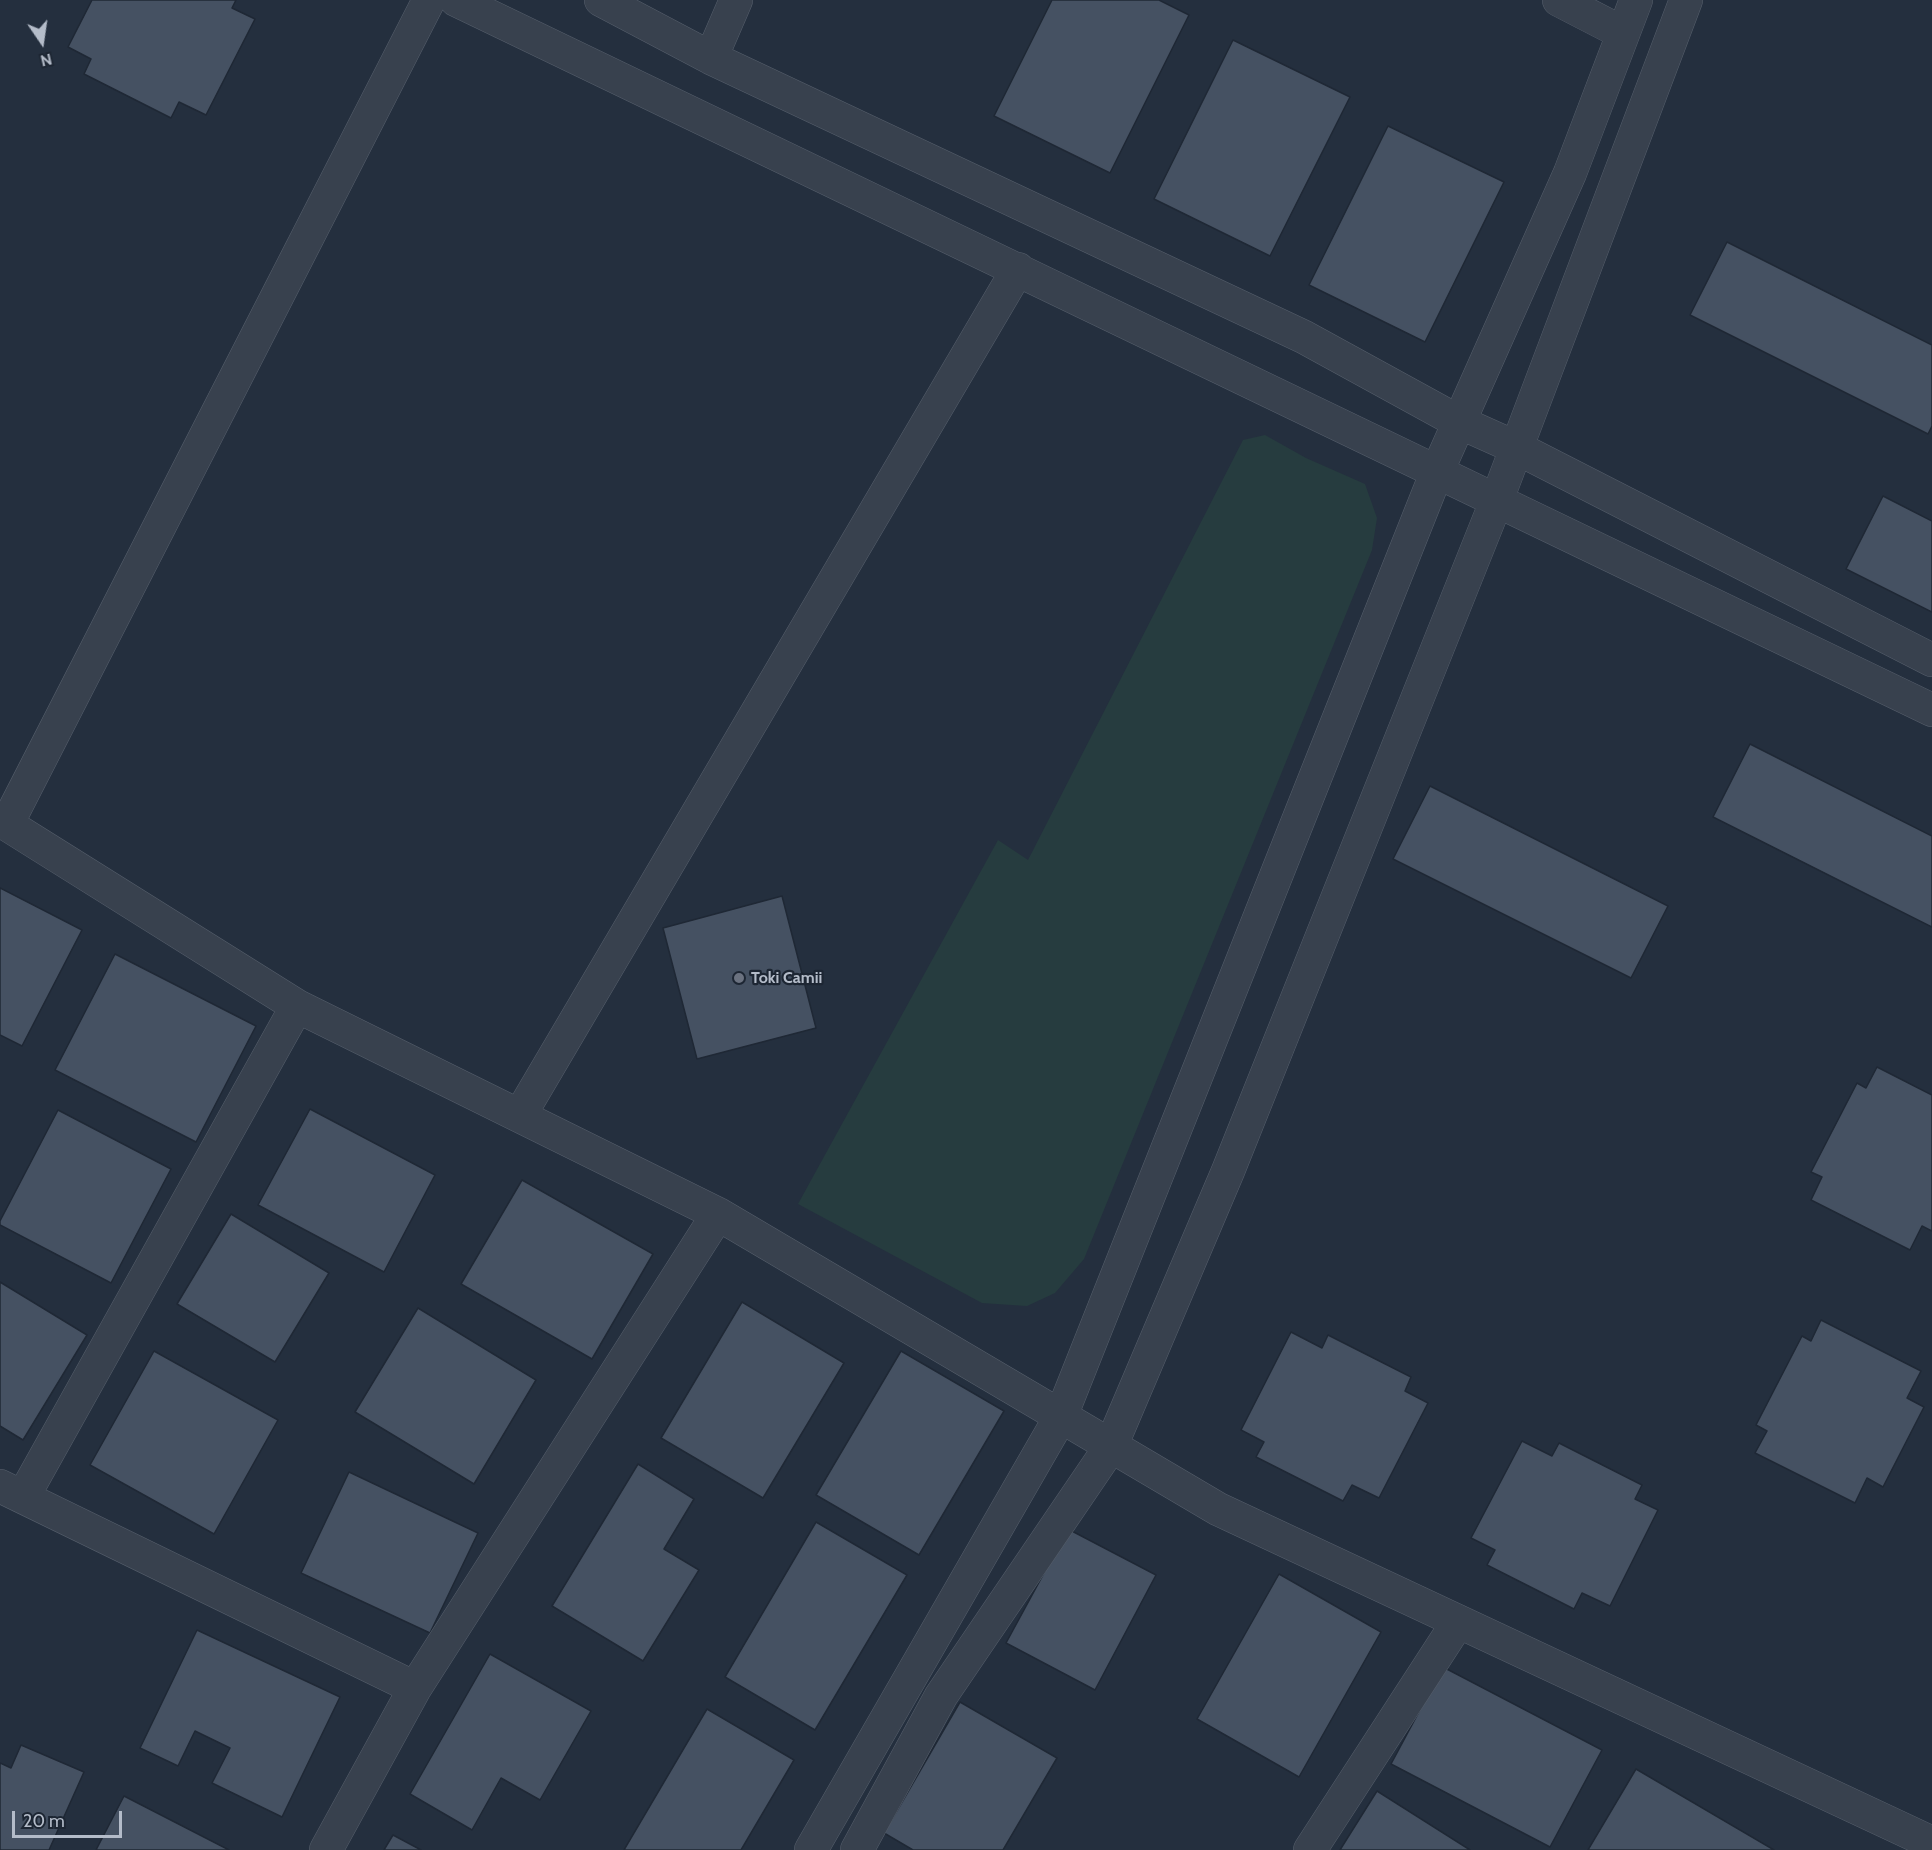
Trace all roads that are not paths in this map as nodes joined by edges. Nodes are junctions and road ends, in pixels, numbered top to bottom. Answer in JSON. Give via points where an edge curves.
{"nodes":[{"id":1,"x":429,"y":0,"type":"edge"},
{"id":2,"x":456,"y":0,"type":"edge"},
{"id":3,"x":601,"y":0,"type":"edge"},
{"id":4,"x":736,"y":0,"type":"edge"},
{"id":5,"x":1559,"y":0,"type":"edge"},
{"id":6,"x":1636,"y":0,"type":"edge"},
{"id":7,"x":1686,"y":0,"type":"edge"},
{"id":8,"x":1623,"y":33,"type":"junction"},
{"id":9,"x":711,"y":58,"type":"junction"},
{"id":10,"x":1018,"y":269,"type":"junction"},
{"id":11,"x":1459,"y":422,"type":"junction"},
{"id":12,"x":1516,"y":448,"type":"junction"},
{"id":13,"x":1436,"y":474,"type":"junction"},
{"id":14,"x":1496,"y":502,"type":"junction"},
{"id":15,"x":1932,"y":660,"type":"edge"},
{"id":16,"x":1932,"y":710,"type":"edge"},
{"id":17,"x":4,"y":822,"type":"edge"},
{"id":18,"x":297,"y":1006,"type":"junction"},
{"id":19,"x":520,"y":1115,"type":"junction"},
{"id":20,"x":717,"y":1214,"type":"junction"},
{"id":21,"x":1061,"y":1416,"type":"junction"},
{"id":22,"x":1111,"y":1446,"type":"junction"},
{"id":23,"x":11,"y":1492,"type":"edge"},
{"id":24,"x":1458,"y":1622,"type":"junction"},
{"id":25,"x":415,"y":1688,"type":"junction"},
{"id":26,"x":1932,"y":1844,"type":"edge"},
{"id":27,"x":326,"y":1850,"type":"edge"},
{"id":28,"x":811,"y":1850,"type":"edge"},
{"id":29,"x":857,"y":1850,"type":"edge"},
{"id":30,"x":1310,"y":1850,"type":"edge"}],
"edges":[{"from":1,"to":17,"type":"street"},
{"from":2,"to":10,"type":"street"},
{"from":3,"to":9,"type":"street"},
{"from":4,"to":9,"type":"street"},
{"from":5,"to":8,"type":"street"},
{"from":6,"to":8,"type":"street"},
{"from":7,"to":12,"type":"street"},
{"from":8,"to":11,"type":"street","via":[[1570,173]]},
{"from":9,"to":11,"type":"street","via":[[1305,337]]},
{"from":10,"to":13,"type":"street"},
{"from":10,"to":19,"type":"street"},
{"from":11,"to":12,"type":"street"},
{"from":11,"to":13,"type":"street"},
{"from":12,"to":14,"type":"street"},
{"from":12,"to":15,"type":"street"},
{"from":13,"to":14,"type":"street"},
{"from":13,"to":21,"type":"street"},
{"from":14,"to":16,"type":"street"},
{"from":14,"to":22,"type":"street","via":[[1228,1171]]},
{"from":17,"to":18,"type":"street"},
{"from":18,"to":19,"type":"street"},
{"from":18,"to":23,"type":"street"},
{"from":19,"to":20,"type":"street"},
{"from":20,"to":21,"type":"street"},
{"from":20,"to":25,"type":"street"},
{"from":21,"to":22,"type":"street"},
{"from":21,"to":28,"type":"street"},
{"from":22,"to":24,"type":"street","via":[[1218,1509]]},
{"from":22,"to":29,"type":"street","via":[[941,1696]]},
{"from":23,"to":25,"type":"street"},
{"from":24,"to":26,"type":"street"},
{"from":24,"to":30,"type":"street"},
{"from":25,"to":27,"type":"street"}]}
